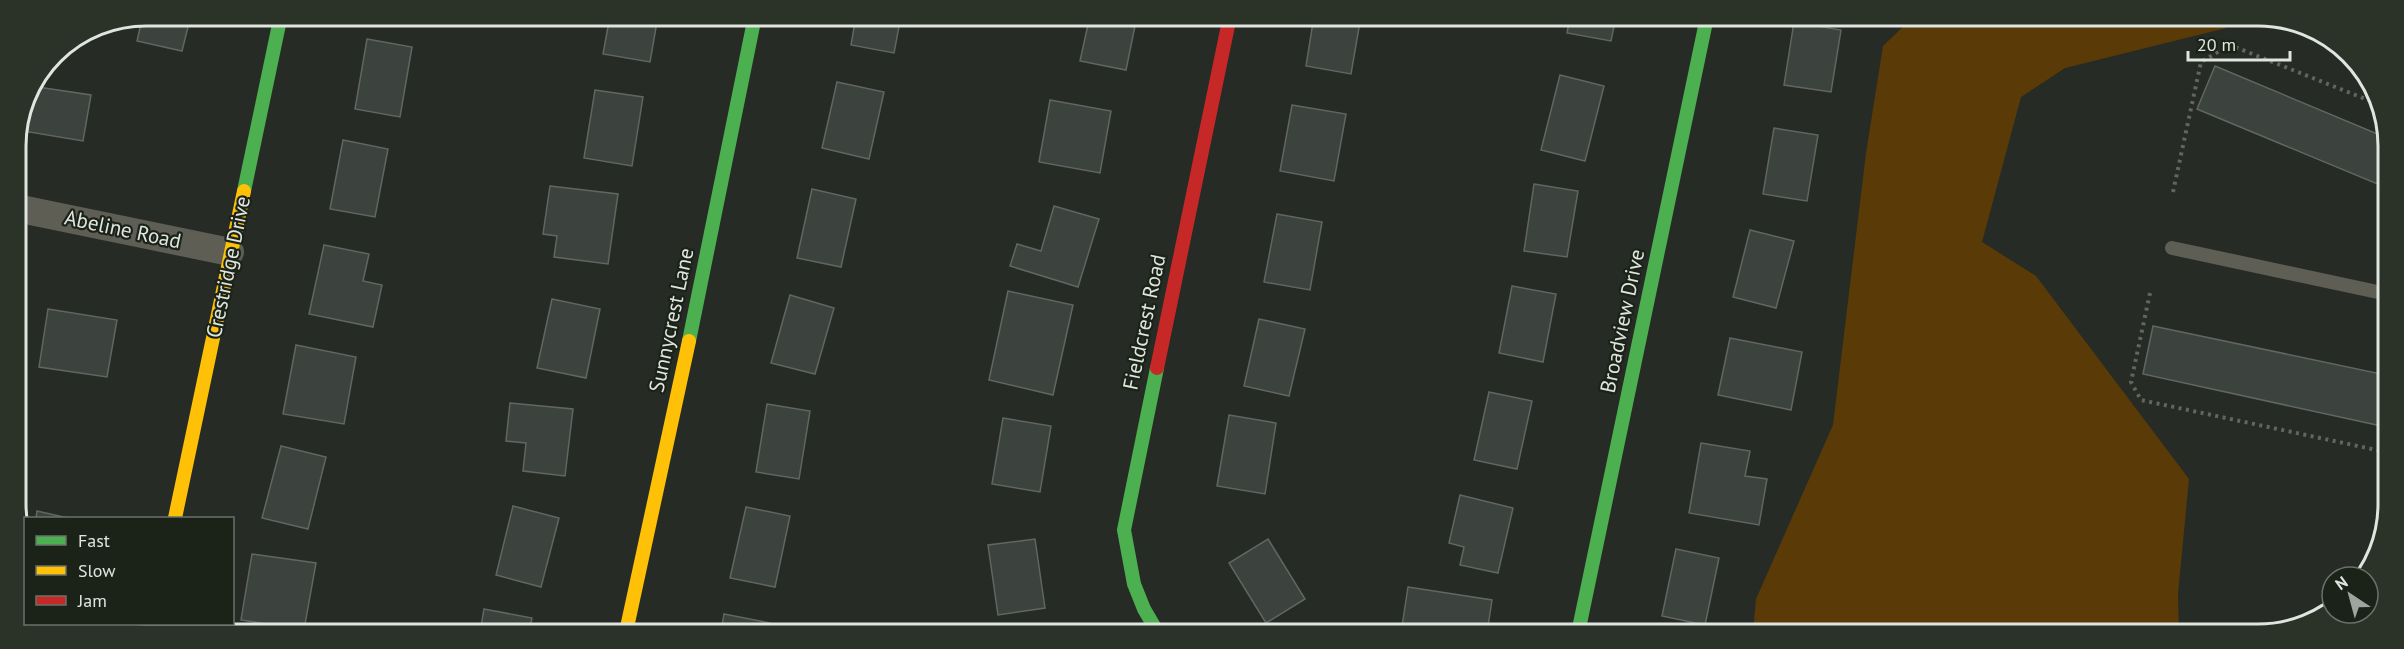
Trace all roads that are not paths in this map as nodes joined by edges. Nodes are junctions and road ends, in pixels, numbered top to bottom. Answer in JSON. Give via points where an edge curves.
{"nodes":[{"id":1,"x":279,"y":26,"type":"edge"},
{"id":2,"x":753,"y":26,"type":"edge"},
{"id":3,"x":1228,"y":26,"type":"edge"},
{"id":4,"x":1705,"y":26,"type":"edge"},
{"id":5,"x":26,"y":210,"type":"edge"},
{"id":6,"x":2172,"y":248,"type":"dead end"},
{"id":7,"x":230,"y":252,"type":"junction"},
{"id":8,"x":2378,"y":292,"type":"edge"},
{"id":9,"x":175,"y":517,"type":"edge"},
{"id":10,"x":1580,"y":623,"type":"edge"},
{"id":11,"x":628,"y":624,"type":"edge"},
{"id":12,"x":1153,"y":624,"type":"edge"}],
"edges":[{"from":1,"to":7,"type":"street","name":"Crestridge Drive"},
{"from":2,"to":11,"type":"street","name":"Sunnycrest Lane"},
{"from":3,"to":12,"type":"street","name":"Fieldcrest Road","via":[[1124,530],[1129,570]]},
{"from":4,"to":10,"type":"street","name":"Broadview Drive"},
{"from":5,"to":7,"type":"street","name":"Abeline Road"},
{"from":6,"to":8,"type":"lane"},
{"from":7,"to":9,"type":"street","name":"Crestridge Drive"}]}
